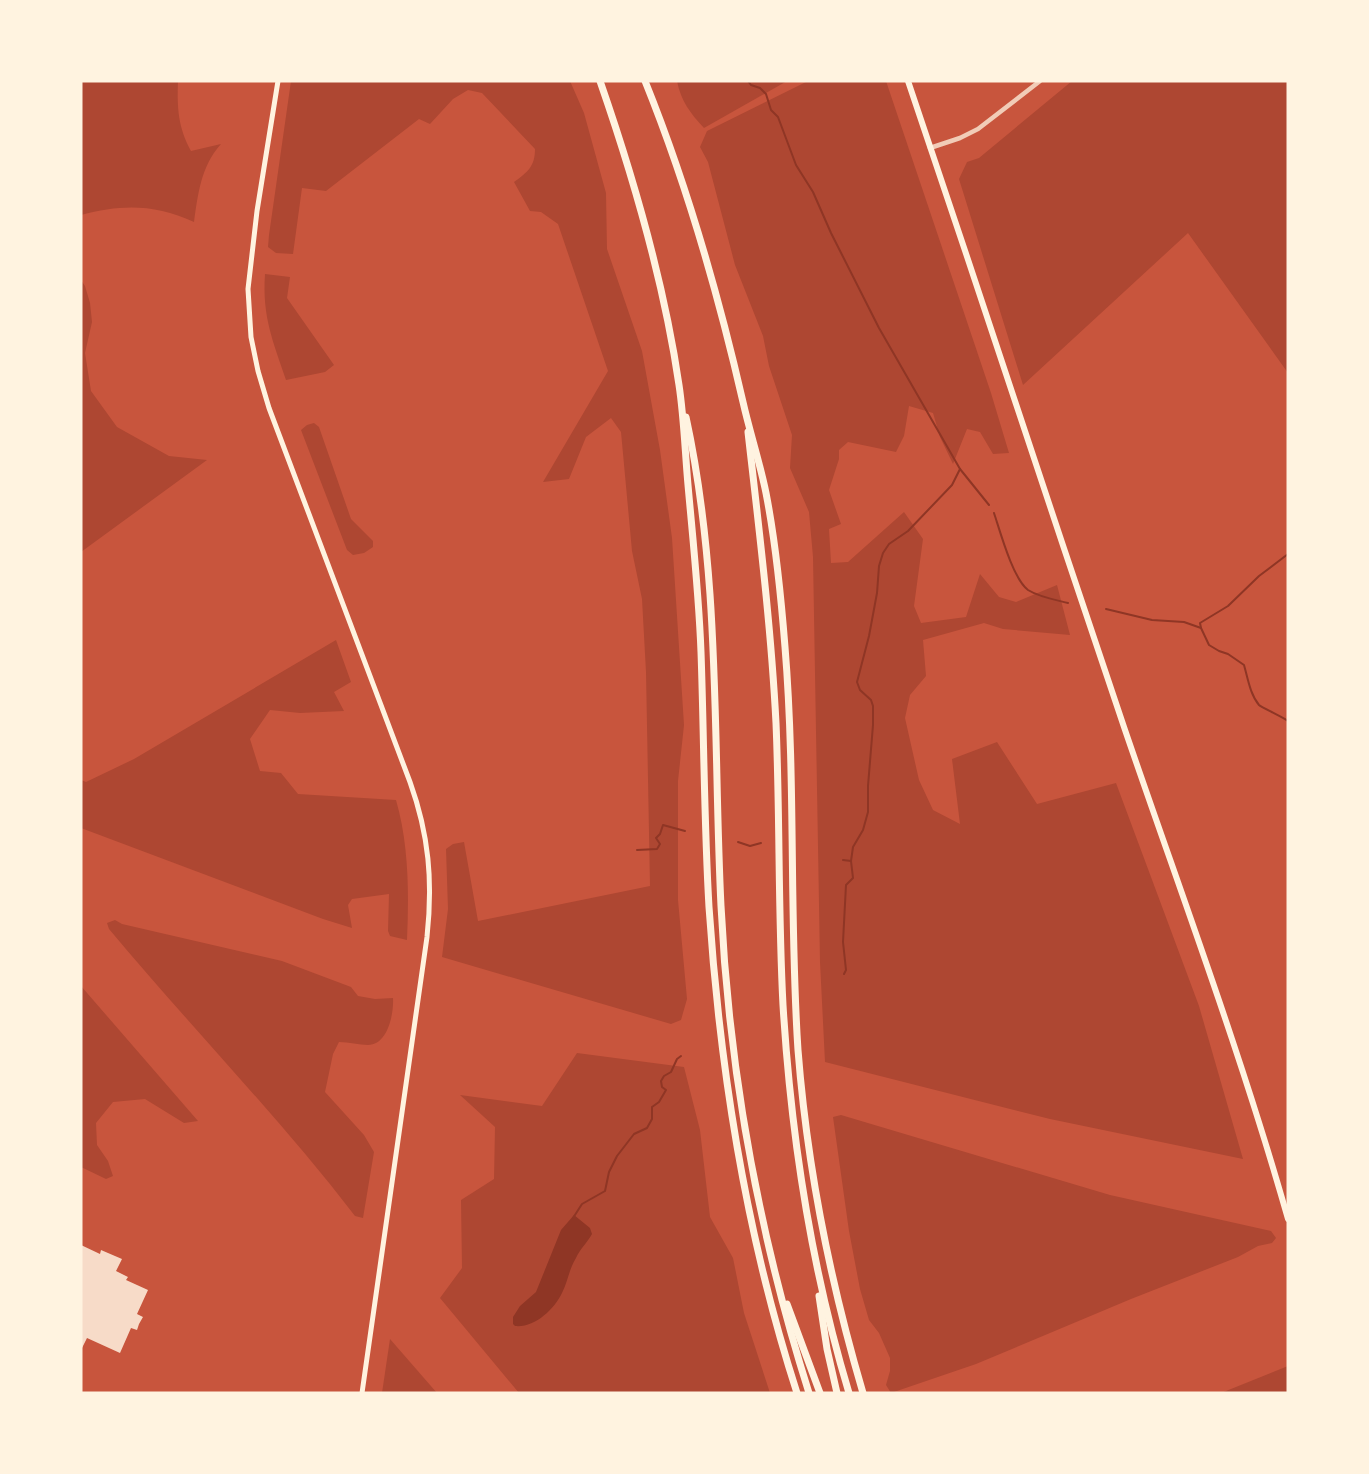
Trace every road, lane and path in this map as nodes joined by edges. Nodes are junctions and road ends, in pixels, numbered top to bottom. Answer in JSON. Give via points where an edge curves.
{"nodes":[{"id":1,"x":278,"y":81,"type":"edge"},
{"id":2,"x":600,"y":81,"type":"edge"},
{"id":3,"x":645,"y":81,"type":"edge"},
{"id":4,"x":908,"y":81,"type":"edge"},
{"id":5,"x":1040,"y":81,"type":"edge"},
{"id":6,"x":930,"y":148,"type":"junction"},
{"id":7,"x":680,"y":388,"type":"junction"},
{"id":8,"x":744,"y":406,"type":"junction"},
{"id":9,"x":1288,"y":1219,"type":"edge"},
{"id":10,"x":813,"y":1249,"type":"junction"},
{"id":11,"x":773,"y":1265,"type":"junction"},
{"id":12,"x":362,"y":1393,"type":"edge"},
{"id":13,"x":797,"y":1393,"type":"edge"},
{"id":14,"x":809,"y":1393,"type":"edge"},
{"id":15,"x":820,"y":1393,"type":"edge"},
{"id":16,"x":837,"y":1393,"type":"edge"},
{"id":17,"x":849,"y":1393,"type":"edge"},
{"id":18,"x":863,"y":1393,"type":"edge"}],
"edges":[{"from":1,"to":12,"type":"main road","via":[[250,263],[252,345],[269,408],[411,782],[429,862],[427,937]]},
{"from":2,"to":7,"type":"highway","via":[[640,209]]},
{"from":3,"to":8,"type":"highway","via":[[704,250]]},
{"from":4,"to":6,"type":"main road"},
{"from":5,"to":6,"type":"street","via":[[978,129]]},
{"from":6,"to":9,"type":"main road","via":[[1212,978]]},
{"from":7,"to":11,"type":"highway","via":[[700,488],[708,569],[721,915],[730,1026],[748,1146]]},
{"from":7,"to":13,"type":"highway","via":[[698,600],[709,895],[723,1057],[753,1228]]},
{"from":8,"to":10,"type":"highway","via":[[774,686],[787,1059]]},
{"from":8,"to":18,"type":"highway","via":[[771,524],[785,645],[792,766],[796,1004],[804,1108],[826,1247]]},
{"from":10,"to":16,"type":"highway"},
{"from":10,"to":17,"type":"highway"},
{"from":11,"to":14,"type":"highway"},
{"from":11,"to":15,"type":"highway"}]}
